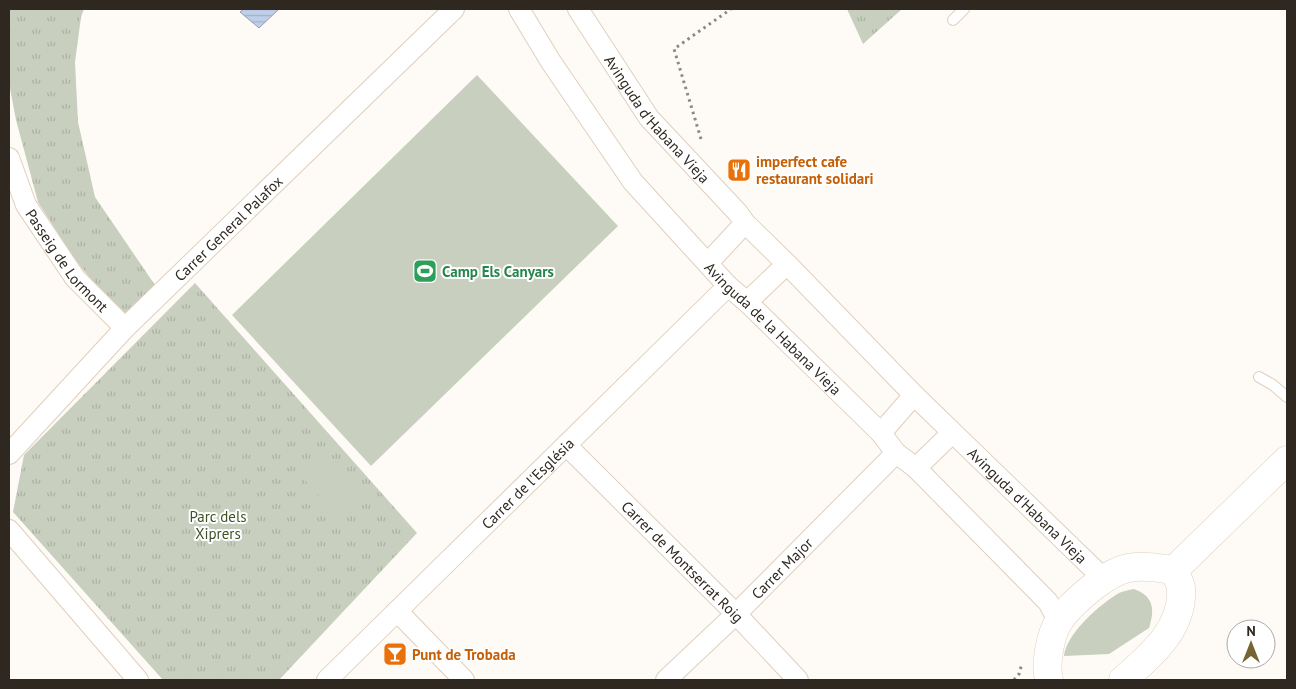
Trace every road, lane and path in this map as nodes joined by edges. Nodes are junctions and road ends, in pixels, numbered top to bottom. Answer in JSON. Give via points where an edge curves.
{"nodes":[{"id":1,"x":454,"y":9,"type":"edge"},
{"id":2,"x":519,"y":9,"type":"edge"},
{"id":3,"x":578,"y":9,"type":"edge"},
{"id":4,"x":731,"y":9,"type":"edge"},
{"id":5,"x":964,"y":9,"type":"edge"},
{"id":6,"x":953,"y":20,"type":"dead end"},
{"id":7,"x":701,"y":139,"type":"dead end"},
{"id":8,"x":9,"y":158,"type":"edge"},
{"id":9,"x":745,"y":223,"type":"junction"},
{"id":10,"x":708,"y":263,"type":"junction"},
{"id":11,"x":787,"y":264,"type":"junction"},
{"id":12,"x":728,"y":286,"type":"junction"},
{"id":13,"x":747,"y":302,"type":"junction"},
{"id":14,"x":125,"y":328,"type":"junction"},
{"id":15,"x":1260,"y":377,"type":"dead end"},
{"id":16,"x":914,"y":395,"type":"junction"},
{"id":17,"x":1287,"y":397,"type":"edge"},
{"id":18,"x":881,"y":433,"type":"junction"},
{"id":19,"x":952,"y":433,"type":"junction"},
{"id":20,"x":566,"y":445,"type":"junction"},
{"id":21,"x":896,"y":453,"type":"junction"},
{"id":22,"x":9,"y":454,"type":"edge"},
{"id":23,"x":1287,"y":460,"type":"edge"},
{"id":24,"x":916,"y":468,"type":"junction"},
{"id":25,"x":9,"y":530,"type":"edge"},
{"id":26,"x":1174,"y":570,"type":"junction"},
{"id":27,"x":1104,"y":579,"type":"junction"},
{"id":28,"x":397,"y":611,"type":"junction"},
{"id":29,"x":736,"y":614,"type":"junction"},
{"id":30,"x":1059,"y":622,"type":"junction"},
{"id":31,"x":138,"y":680,"type":"edge"},
{"id":32,"x":327,"y":680,"type":"edge"},
{"id":33,"x":464,"y":680,"type":"edge"},
{"id":34,"x":666,"y":680,"type":"edge"},
{"id":35,"x":798,"y":680,"type":"edge"},
{"id":36,"x":1049,"y":680,"type":"edge"},
{"id":37,"x":1123,"y":680,"type":"edge"}],
"edges":[{"from":1,"to":14,"type":"street","name":"Carrer General Palafox"},
{"from":2,"to":10,"type":"street","name":"Avinguda de la Habana Vieja","via":[[551,62],[634,182]]},
{"from":3,"to":9,"type":"street","name":"Avinguda d'Habana Vieja","via":[[649,118]]},
{"from":4,"to":7,"type":"path","via":[[674,49]]},
{"from":5,"to":6,"type":"lane"},
{"from":8,"to":14,"type":"street","name":"Passeig de Lormont","via":[[26,205],[53,246],[75,278]]},
{"from":9,"to":10,"type":"street"},
{"from":9,"to":11,"type":"street","name":"Avinguda d'Habana Vieja"},
{"from":10,"to":12,"type":"street","name":"Avinguda de la Habana Vieja"},
{"from":11,"to":13,"type":"street"},
{"from":11,"to":16,"type":"street","name":"Avinguda d'Habana Vieja"},
{"from":12,"to":13,"type":"street","name":"Avinguda de la Habana Vieja"},
{"from":12,"to":20,"type":"street","name":"Carrer de l'Església"},
{"from":13,"to":18,"type":"street","name":"Avinguda de la Habana Vieja"},
{"from":14,"to":22,"type":"street","name":"Carrer General Palafox"},
{"from":15,"to":17,"type":"lane"},
{"from":16,"to":18,"type":"street"},
{"from":16,"to":19,"type":"street","name":"Avinguda d'Habana Vieja"},
{"from":18,"to":21,"type":"street","name":"Avinguda de la Habana Vieja"},
{"from":19,"to":24,"type":"street"},
{"from":19,"to":27,"type":"street","name":"Avinguda d'Habana Vieja"},
{"from":20,"to":28,"type":"street","name":"Carrer de l'Església"},
{"from":20,"to":29,"type":"street","name":"Carrer de Montserrat Roig"},
{"from":21,"to":24,"type":"street","name":"Avinguda de la Habana Vieja"},
{"from":21,"to":29,"type":"street","name":"Carrer Major"},
{"from":23,"to":26,"type":"street"},
{"from":24,"to":30,"type":"street","name":"Avinguda de la Habana Vieja","via":[[1048,602]]},
{"from":25,"to":31,"type":"street"},
{"from":26,"to":27,"type":"street","via":[[1145,566],[1122,570]]},
{"from":26,"to":37,"type":"street","via":[[1181,587],[1179,612],[1167,636],[1150,657]]},
{"from":27,"to":30,"type":"street"},
{"from":28,"to":32,"type":"street","name":"Carrer de l'Església"},
{"from":28,"to":33,"type":"street"},
{"from":29,"to":34,"type":"street","name":"Carrer Major"},
{"from":29,"to":35,"type":"street","name":"Carrer de Montserrat Roig"},
{"from":30,"to":36,"type":"street","via":[[1049,648]]}]}
